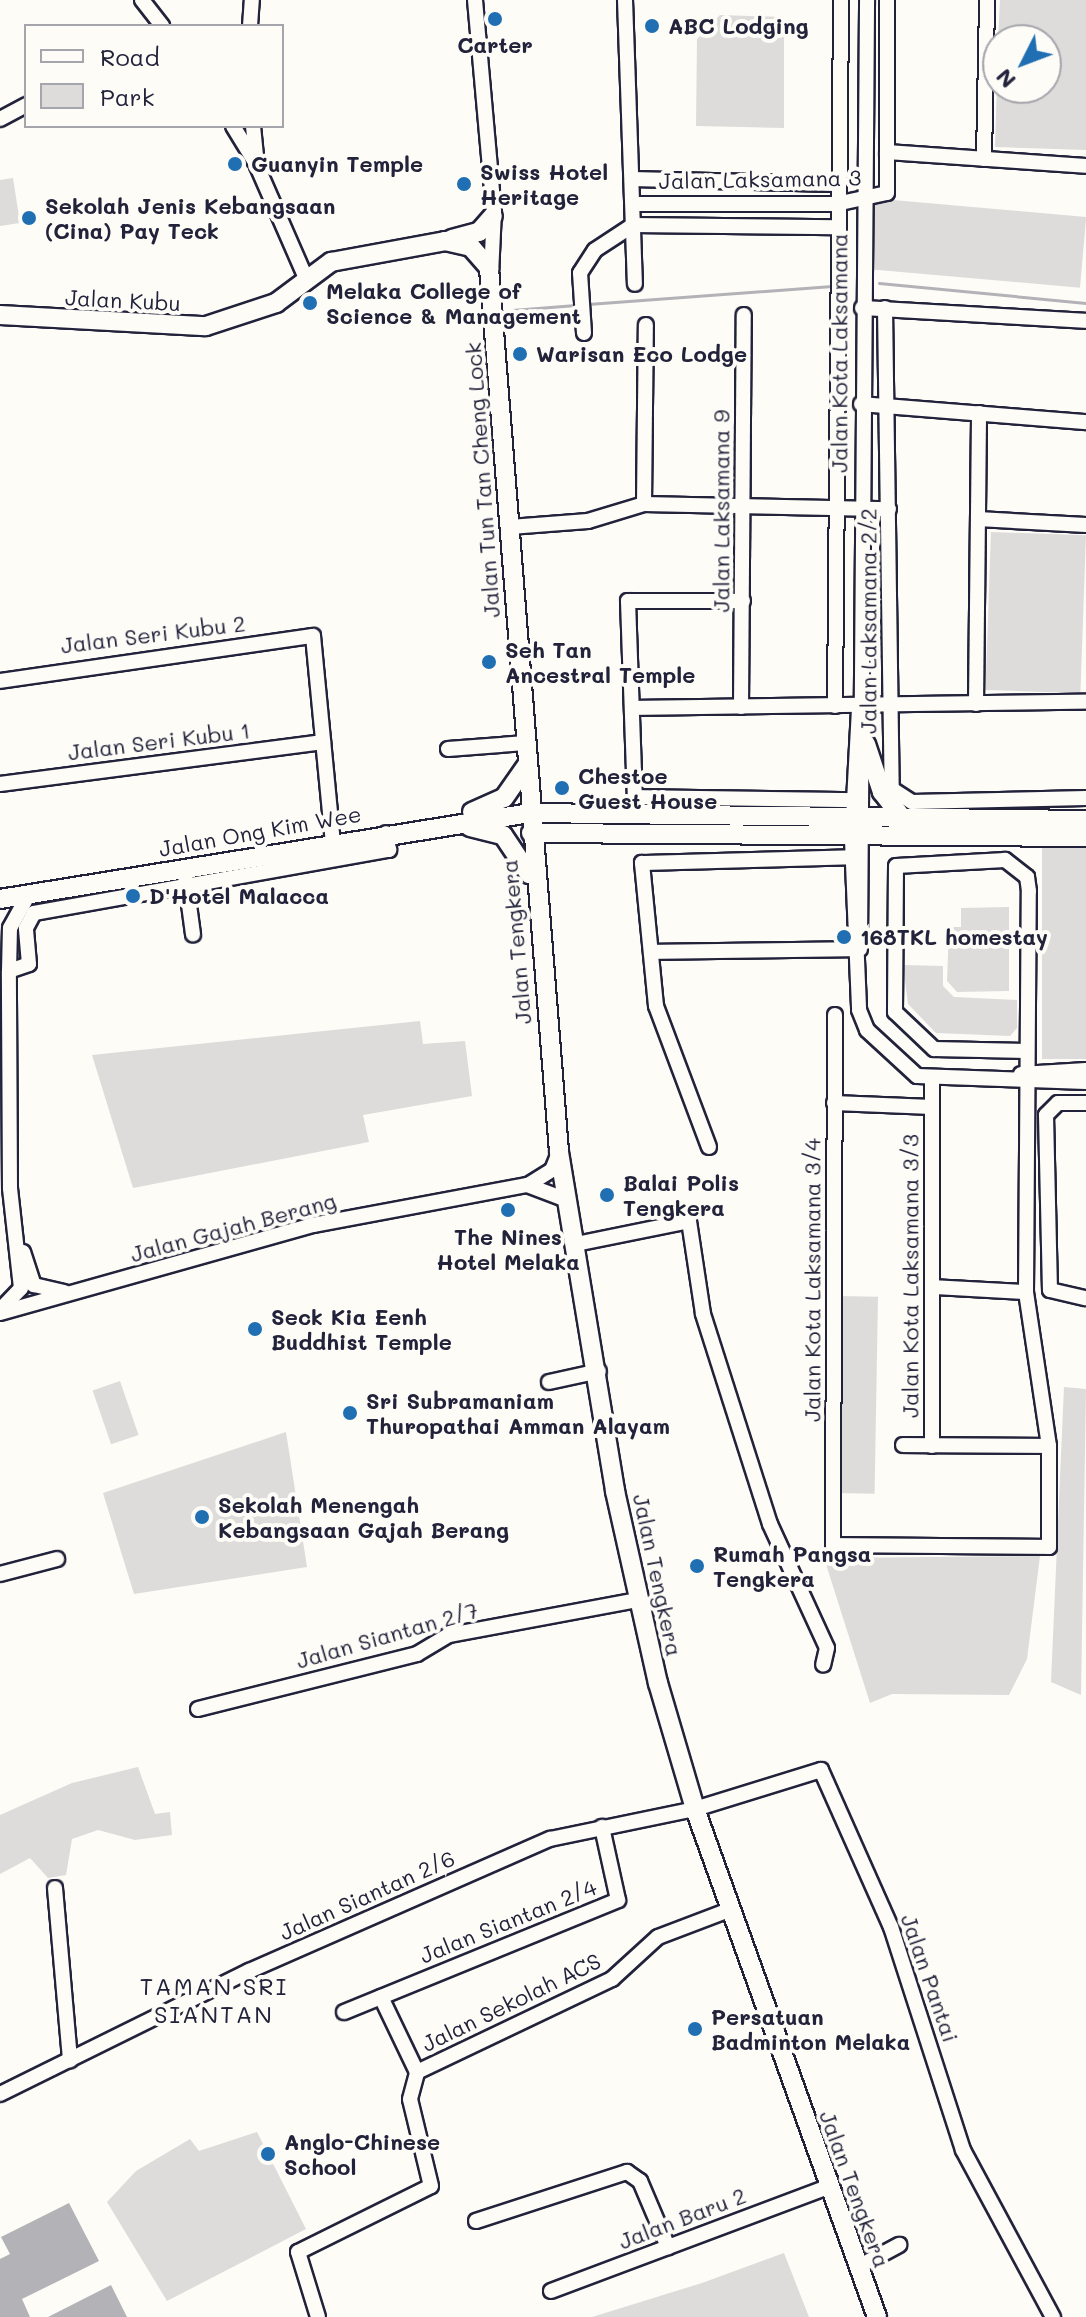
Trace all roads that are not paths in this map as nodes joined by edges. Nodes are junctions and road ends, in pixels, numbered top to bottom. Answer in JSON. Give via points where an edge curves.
{"nodes":[{"id":1,"x":142,"y":0,"type":"edge"},
{"id":2,"x":252,"y":0,"type":"edge"},
{"id":3,"x":475,"y":0,"type":"edge"},
{"id":4,"x":638,"y":0,"type":"edge"},
{"id":5,"x":841,"y":0,"type":"edge"},
{"id":6,"x":867,"y":0,"type":"edge"},
{"id":7,"x":887,"y":0,"type":"edge"},
{"id":8,"x":987,"y":0,"type":"edge"},
{"id":9,"x":626,"y":5,"type":"edge"},
{"id":10,"x":160,"y":24,"type":"edge"},
{"id":11,"x":250,"y":24,"type":"edge"},
{"id":12,"x":24,"y":106,"type":"edge"},
{"id":13,"x":0,"y":119,"type":"edge"},
{"id":14,"x":234,"y":128,"type":"edge"},
{"id":15,"x":253,"y":128,"type":"edge"},
{"id":16,"x":887,"y":152,"type":"junction"},
{"id":17,"x":984,"y":159,"type":"junction"},
{"id":18,"x":257,"y":166,"type":"junction"},
{"id":19,"x":1086,"y":166,"type":"edge"},
{"id":20,"x":632,"y":179,"type":"junction"},
{"id":21,"x":834,"y":184,"type":"junction"},
{"id":22,"x":861,"y":202,"type":"junction"},
{"id":23,"x":633,"y":204,"type":"junction"},
{"id":24,"x":836,"y":204,"type":"junction"},
{"id":25,"x":493,"y":216,"type":"junction"},
{"id":26,"x":633,"y":225,"type":"junction"},
{"id":27,"x":837,"y":227,"type":"junction"},
{"id":28,"x":445,"y":241,"type":"junction"},
{"id":29,"x":305,"y":276,"type":"junction"},
{"id":30,"x":491,"y":277,"type":"junction"},
{"id":31,"x":635,"y":284,"type":"dead end"},
{"id":32,"x":862,"y":308,"type":"junction"},
{"id":33,"x":885,"y":308,"type":"junction"},
{"id":34,"x":0,"y":315,"type":"edge"},
{"id":35,"x":744,"y":315,"type":"dead end"},
{"id":36,"x":1086,"y":321,"type":"edge"},
{"id":37,"x":646,"y":325,"type":"dead end"},
{"id":38,"x":584,"y":333,"type":"dead end"},
{"id":39,"x":861,"y":404,"type":"junction"},
{"id":40,"x":886,"y":405,"type":"junction"},
{"id":41,"x":979,"y":413,"type":"junction"},
{"id":42,"x":1086,"y":422,"type":"edge"},
{"id":43,"x":644,"y":504,"type":"junction"},
{"id":44,"x":743,"y":507,"type":"junction"},
{"id":45,"x":837,"y":508,"type":"junction"},
{"id":46,"x":862,"y":508,"type":"junction"},
{"id":47,"x":889,"y":509,"type":"junction"},
{"id":48,"x":978,"y":519,"type":"junction"},
{"id":49,"x":1086,"y":525,"type":"edge"},
{"id":50,"x":510,"y":527,"type":"junction"},
{"id":51,"x":743,"y":601,"type":"junction"},
{"id":52,"x":0,"y":681,"type":"edge"},
{"id":53,"x":1086,"y":702,"type":"edge"},
{"id":54,"x":891,"y":704,"type":"junction"},
{"id":55,"x":976,"y":704,"type":"junction"},
{"id":56,"x":860,"y":705,"type":"junction"},
{"id":57,"x":835,"y":706,"type":"junction"},
{"id":58,"x":741,"y":707,"type":"junction"},
{"id":59,"x":636,"y":708,"type":"junction"},
{"id":60,"x":323,"y":742,"type":"junction"},
{"id":61,"x":526,"y":743,"type":"junction"},
{"id":62,"x":866,"y":744,"type":"junction"},
{"id":63,"x":448,"y":749,"type":"dead end"},
{"id":64,"x":527,"y":765,"type":"junction"},
{"id":65,"x":0,"y":784,"type":"edge"},
{"id":66,"x":1086,"y":798,"type":"edge"},
{"id":67,"x":852,"y":800,"type":"junction"},
{"id":68,"x":565,"y":812,"type":"junction"},
{"id":69,"x":530,"y":813,"type":"junction"},
{"id":70,"x":859,"y":820,"type":"junction"},
{"id":71,"x":1086,"y":820,"type":"edge"},
{"id":72,"x":905,"y":821,"type":"junction"},
{"id":73,"x":435,"y":824,"type":"junction"},
{"id":74,"x":386,"y":833,"type":"junction"},
{"id":75,"x":531,"y":833,"type":"junction"},
{"id":76,"x":566,"y":833,"type":"junction"},
{"id":77,"x":1086,"y":837,"type":"edge"},
{"id":78,"x":333,"y":843,"type":"junction"},
{"id":79,"x":857,"y":846,"type":"junction"},
{"id":80,"x":185,"y":876,"type":"junction"},
{"id":81,"x":535,"y":887,"type":"junction"},
{"id":82,"x":2,"y":895,"type":"edge"},
{"id":83,"x":28,"y":895,"type":"junction"},
{"id":84,"x":866,"y":895,"type":"junction"},
{"id":85,"x":892,"y":910,"type":"junction"},
{"id":86,"x":193,"y":934,"type":"dead end"},
{"id":87,"x":860,"y":945,"type":"junction"},
{"id":88,"x":651,"y":952,"type":"junction"},
{"id":89,"x":9,"y":971,"type":"junction"},
{"id":90,"x":835,"y":1015,"type":"dead end"},
{"id":91,"x":1027,"y":1051,"type":"junction"},
{"id":92,"x":1086,"y":1070,"type":"edge"},
{"id":93,"x":1027,"y":1077,"type":"junction"},
{"id":94,"x":932,"y":1078,"type":"junction"},
{"id":95,"x":1086,"y":1082,"type":"edge"},
{"id":96,"x":834,"y":1103,"type":"junction"},
{"id":97,"x":1086,"y":1103,"type":"edge"},
{"id":98,"x":932,"y":1107,"type":"junction"},
{"id":99,"x":709,"y":1147,"type":"dead end"},
{"id":100,"x":559,"y":1152,"type":"junction"},
{"id":101,"x":527,"y":1185,"type":"junction"},
{"id":102,"x":567,"y":1200,"type":"junction"},
{"id":103,"x":16,"y":1238,"type":"junction"},
{"id":104,"x":576,"y":1244,"type":"junction"},
{"id":105,"x":933,"y":1287,"type":"junction"},
{"id":106,"x":92,"y":1288,"type":"junction"},
{"id":107,"x":1026,"y":1292,"type":"junction"},
{"id":108,"x":1086,"y":1298,"type":"edge"},
{"id":109,"x":0,"y":1312,"type":"edge"},
{"id":110,"x":599,"y":1371,"type":"junction"},
{"id":111,"x":549,"y":1382,"type":"dead end"},
{"id":112,"x":903,"y":1445,"type":"dead end"},
{"id":113,"x":932,"y":1446,"type":"junction"},
{"id":114,"x":1049,"y":1446,"type":"junction"},
{"id":115,"x":57,"y":1559,"type":"dead end"},
{"id":116,"x":0,"y":1574,"type":"edge"},
{"id":117,"x":638,"y":1600,"type":"junction"},
{"id":118,"x":823,"y":1665,"type":"dead end"},
{"id":119,"x":198,"y":1709,"type":"dead end"},
{"id":120,"x":695,"y":1809,"type":"junction"},
{"id":121,"x":602,"y":1827,"type":"junction"},
{"id":122,"x":55,"y":1888,"type":"dead end"},
{"id":123,"x":729,"y":1910,"type":"junction"},
{"id":124,"x":381,"y":1997,"type":"junction"},
{"id":125,"x":344,"y":2012,"type":"dead end"},
{"id":126,"x":70,"y":2060,"type":"junction"},
{"id":127,"x":417,"y":2072,"type":"junction"},
{"id":128,"x":0,"y":2094,"type":"edge"},
{"id":129,"x":828,"y":2187,"type":"junction"},
{"id":130,"x":476,"y":2221,"type":"dead end"},
{"id":131,"x":899,"y":2245,"type":"dead end"},
{"id":132,"x":668,"y":2247,"type":"junction"},
{"id":133,"x":858,"y":2267,"type":"junction"},
{"id":134,"x":551,"y":2291,"type":"dead end"},
{"id":135,"x":1047,"y":2306,"type":"edge"},
{"id":136,"x":318,"y":2317,"type":"edge"},
{"id":137,"x":877,"y":2317,"type":"edge"}],
"edges":[{"from":1,"to":10,"type":"street"},
{"from":2,"to":11,"type":"street"},
{"from":3,"to":25,"type":"street","name":"Jalan Tun Tan Cheng Lock"},
{"from":4,"to":9,"type":"street"},
{"from":5,"to":21,"type":"street"},
{"from":6,"to":22,"type":"street","name":"Jalan Kota Laksamana"},
{"from":7,"to":16,"type":"street"},
{"from":8,"to":17,"type":"street"},
{"from":9,"to":20,"type":"street"},
{"from":12,"to":13,"type":"street"},
{"from":14,"to":18,"type":"street"},
{"from":15,"to":18,"type":"street"},
{"from":16,"to":17,"type":"street"},
{"from":16,"to":22,"type":"street","name":"Jalan Laksamana 3","via":[[887,193]]},
{"from":17,"to":19,"type":"street"},
{"from":18,"to":29,"type":"street"},
{"from":20,"to":21,"type":"street"},
{"from":20,"to":23,"type":"street"},
{"from":21,"to":24,"type":"street"},
{"from":22,"to":24,"type":"street","name":"Jalan Laksamana 3"},
{"from":22,"to":32,"type":"street","name":"Jalan Kota Laksamana"},
{"from":23,"to":24,"type":"street","name":"Jalan Laksamana 3"},
{"from":23,"to":26,"type":"street"},
{"from":24,"to":27,"type":"street"},
{"from":25,"to":28,"type":"main road","name":"Jalan Kubu","via":[[479,232]]},
{"from":25,"to":30,"type":"street","name":"Jalan Tun Tan Cheng Lock"},
{"from":26,"to":27,"type":"street"},
{"from":26,"to":31,"type":"street"},
{"from":26,"to":38,"type":"street","via":[[595,250],[580,273]]},
{"from":27,"to":45,"type":"street"},
{"from":28,"to":29,"type":"main road","name":"Jalan Kubu","via":[[331,262]]},
{"from":28,"to":30,"type":"main road","via":[[478,252]]},
{"from":29,"to":34,"type":"main road","name":"Jalan Kubu","via":[[267,308],[206,326]]},
{"from":30,"to":50,"type":"main road","name":"Jalan Tun Tan Cheng Lock"},
{"from":32,"to":33,"type":"street"},
{"from":32,"to":39,"type":"street","name":"Jalan Kota Laksamana"},
{"from":33,"to":36,"type":"street"},
{"from":33,"to":40,"type":"street","name":"Jalan Laksamana 2/2"},
{"from":35,"to":44,"type":"street","name":"Jalan Laksamana 9"},
{"from":37,"to":43,"type":"street"},
{"from":39,"to":40,"type":"street"},
{"from":39,"to":46,"type":"street","name":"Jalan Kota Laksamana"},
{"from":40,"to":41,"type":"street"},
{"from":40,"to":47,"type":"street","name":"Jalan Laksamana 2/2"},
{"from":41,"to":42,"type":"street"},
{"from":41,"to":48,"type":"street"},
{"from":43,"to":44,"type":"street"},
{"from":43,"to":50,"type":"street","via":[[588,521]]},
{"from":44,"to":45,"type":"street"},
{"from":44,"to":51,"type":"street","name":"Jalan Laksamana 9"},
{"from":45,"to":46,"type":"street"},
{"from":45,"to":57,"type":"street"},
{"from":46,"to":47,"type":"street"},
{"from":46,"to":56,"type":"street","name":"Jalan Kota Laksamana"},
{"from":47,"to":54,"type":"street","name":"Jalan Laksamana 2/2"},
{"from":48,"to":49,"type":"street"},
{"from":48,"to":55,"type":"street"},
{"from":50,"to":61,"type":"main road","name":"Jalan Tun Tan Cheng Lock"},
{"from":51,"to":58,"type":"street","name":"Jalan Laksamana 9"},
{"from":51,"to":59,"type":"street","via":[[628,601]]},
{"from":52,"to":60,"type":"street","name":"Jalan Seri Kubu 2","via":[[313,636]]},
{"from":53,"to":55,"type":"street"},
{"from":54,"to":55,"type":"street"},
{"from":54,"to":56,"type":"street"},
{"from":54,"to":66,"type":"street","name":"Jalan Laksamana 2/2","via":[[892,789],[912,802]]},
{"from":56,"to":57,"type":"street"},
{"from":56,"to":62,"type":"street","name":"Jalan Kota Laksamana"},
{"from":56,"to":67,"type":"street","name":"Jalan Kota Laksamana"},
{"from":57,"to":58,"type":"street"},
{"from":58,"to":59,"type":"street"},
{"from":59,"to":67,"type":"street","via":[[635,797]]},
{"from":60,"to":65,"type":"street","name":"Jalan Seri Kubu 1"},
{"from":60,"to":78,"type":"street"},
{"from":61,"to":63,"type":"street"},
{"from":61,"to":64,"type":"main road","name":"Jalan Tun Tan Cheng Lock"},
{"from":62,"to":70,"type":"street","name":"Jalan Kota Laksamana"},
{"from":62,"to":72,"type":"main road","via":[[882,792]]},
{"from":64,"to":68,"type":"main road","via":[[543,795]]},
{"from":64,"to":69,"type":"main road","name":"Jalan Tun Tan Cheng Lock"},
{"from":64,"to":73,"type":"main road","via":[[494,805]]},
{"from":67,"to":70,"type":"street","name":"Jalan Kota Laksamana"},
{"from":68,"to":69,"type":"main road","name":"Jalan Ong Kim Wee"},
{"from":68,"to":70,"type":"main road","name":"Jalan Ong Kim Wee"},
{"from":69,"to":73,"type":"main road","name":"Jalan Ong Kim Wee"},
{"from":69,"to":75,"type":"main road","name":"Jalan Tengkera"},
{"from":70,"to":72,"type":"main road","name":"Jalan Ong Kim Wee"},
{"from":70,"to":79,"type":"street","name":"Jalan Kota Laksamana"},
{"from":71,"to":72,"type":"main road","name":"Jalan Ong Kim Wee"},
{"from":73,"to":74,"type":"main road","name":"Jalan Ong Kim Wee"},
{"from":73,"to":81,"type":"main road","via":[[503,835]]},
{"from":74,"to":78,"type":"main road","name":"Jalan Ong Kim Wee"},
{"from":74,"to":80,"type":"street","via":[[389,850]]},
{"from":75,"to":76,"type":"main road"},
{"from":75,"to":81,"type":"main road","name":"Jalan Tengkera"},
{"from":76,"to":79,"type":"main road"},
{"from":76,"to":81,"type":"main road","via":[[542,851]]},
{"from":77,"to":79,"type":"main road"},
{"from":78,"to":80,"type":"main road","name":"Jalan Ong Kim Wee"},
{"from":79,"to":84,"type":"street"},
{"from":79,"to":87,"type":"street"},
{"from":79,"to":88,"type":"street","via":[[649,857],[642,863]]},
{"from":80,"to":83,"type":"main road","name":"Jalan Ong Kim Wee"},
{"from":80,"to":86,"type":"street"},
{"from":80,"to":89,"type":"street","via":[[34,913],[26,928],[29,964]]},
{"from":81,"to":100,"type":"main road","name":"Jalan Tengkera"},
{"from":82,"to":83,"type":"main road","name":"Jalan Ong Kim Wee"},
{"from":83,"to":89,"type":"street","via":[[14,915]]},
{"from":84,"to":85,"type":"street"},
{"from":84,"to":87,"type":"street"},
{"from":85,"to":91,"type":"street","via":[[892,1005],[934,1049]]},
{"from":85,"to":91,"type":"street","via":[[891,872],[902,861],[1005,860],[1023,867],[1029,891]]},
{"from":87,"to":88,"type":"street"},
{"from":87,"to":94,"type":"street","via":[[864,1025],[905,1071]]},
{"from":88,"to":99,"type":"street","via":[[656,1006]]},
{"from":89,"to":103,"type":"street"},
{"from":90,"to":96,"type":"street","name":"Jalan Kota Laksamana 3/4"},
{"from":91,"to":93,"type":"street"},
{"from":92,"to":93,"type":"street"},
{"from":93,"to":94,"type":"street"},
{"from":93,"to":95,"type":"street"},
{"from":93,"to":107,"type":"street"},
{"from":94,"to":98,"type":"street","name":"Jalan Kota Laksamana 3/3"},
{"from":96,"to":98,"type":"street"},
{"from":96,"to":114,"type":"street","name":"Jalan Kota Laksamana 3/4","via":[[833,1545],[1049,1547]]},
{"from":97,"to":108,"type":"street","via":[[1058,1103],[1046,1115],[1050,1290]]},
{"from":98,"to":105,"type":"street","name":"Jalan Kota Laksamana 3/3"},
{"from":100,"to":101,"type":"street","via":[[552,1170]]},
{"from":100,"to":102,"type":"main road","name":"Jalan Tengkera"},
{"from":101,"to":102,"type":"street"},
{"from":101,"to":106,"type":"street","name":"Jalan Gajah Berang","via":[[313,1225]]},
{"from":102,"to":104,"type":"main road","name":"Jalan Tengkera"},
{"from":103,"to":106,"type":"street","via":[[42,1291]]},
{"from":103,"to":109,"type":"street","via":[[21,1288],[15,1303]]},
{"from":104,"to":110,"type":"main road","name":"Jalan Tengkera"},
{"from":104,"to":118,"type":"street","via":[[689,1221],[703,1314],[770,1524],[827,1648]]},
{"from":105,"to":107,"type":"street"},
{"from":105,"to":113,"type":"street","name":"Jalan Kota Laksamana 3/3"},
{"from":106,"to":109,"type":"street","name":"Jalan Gajah Berang"},
{"from":107,"to":114,"type":"street"},
{"from":110,"to":111,"type":"street"},
{"from":110,"to":117,"type":"main road","name":"Jalan Tengkera"},
{"from":112,"to":113,"type":"street"},
{"from":113,"to":114,"type":"street"},
{"from":115,"to":116,"type":"street"},
{"from":117,"to":119,"type":"street","name":"Jalan Siantan 2/7","via":[[449,1635],[417,1654]]},
{"from":117,"to":120,"type":"main road","name":"Jalan Tengkera"},
{"from":120,"to":121,"type":"street","name":"Jalan Siantan 2/6"},
{"from":120,"to":123,"type":"main road","name":"Jalan Tengkera"},
{"from":120,"to":135,"type":"street","name":"Jalan Pantai","via":[[821,1770],[891,1927],[963,2150]]},
{"from":121,"to":124,"type":"street","name":"Jalan Siantan 2/4","via":[[618,1900]]},
{"from":121,"to":126,"type":"street","name":"Jalan Siantan 2/6","via":[[550,1839],[348,1925]]},
{"from":122,"to":126,"type":"street"},
{"from":123,"to":127,"type":"street","name":"Jalan Sekolah ACS","via":[[658,1937],[612,1979]]},
{"from":123,"to":129,"type":"main road","name":"Jalan Tengkera"},
{"from":124,"to":125,"type":"street","name":"Jalan Siantan 2/4"},
{"from":124,"to":127,"type":"street"},
{"from":126,"to":128,"type":"street","name":"Jalan Siantan 2/6"},
{"from":127,"to":136,"type":"street","name":"Jalan Sekolah ACS","via":[[410,2099],[433,2175],[426,2195],[298,2252]]},
{"from":129,"to":132,"type":"street","name":"Jalan Baru 2"},
{"from":129,"to":133,"type":"main road","name":"Jalan Tengkera"},
{"from":130,"to":132,"type":"street","via":[[627,2172],[640,2181]]},
{"from":131,"to":133,"type":"street"},
{"from":132,"to":134,"type":"street","name":"Jalan Baru 2"},
{"from":133,"to":137,"type":"main road","name":"Jalan Tengkera"}]}
